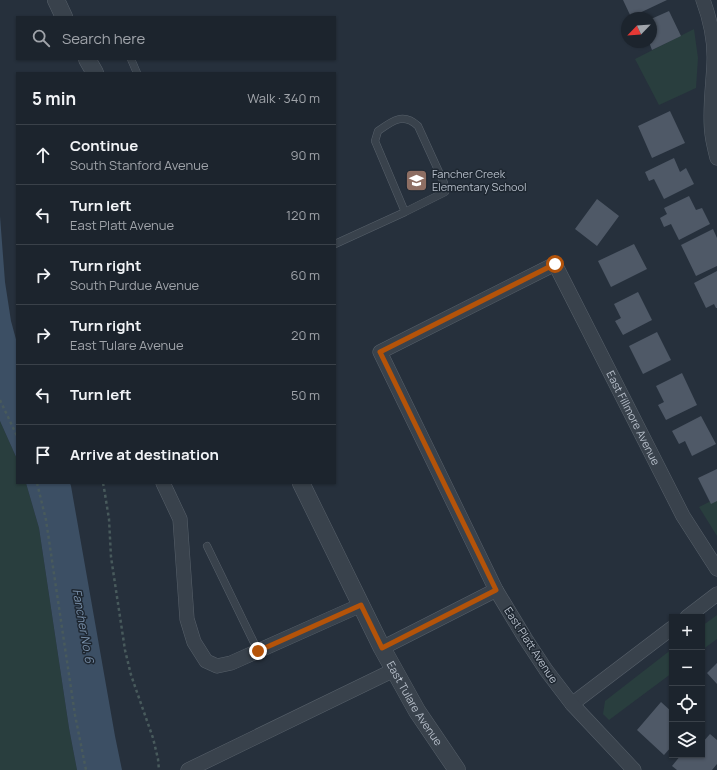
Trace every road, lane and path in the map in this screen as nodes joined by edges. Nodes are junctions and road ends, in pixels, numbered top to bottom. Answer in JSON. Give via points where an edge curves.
{"nodes":[{"id":1,"x":56,"y":0,"type":"edge"},
{"id":2,"x":702,"y":0,"type":"edge"},
{"id":3,"x":64,"y":16,"type":"edge"},
{"id":4,"x":88,"y":60,"type":"edge"},
{"id":5,"x":131,"y":60,"type":"edge"},
{"id":6,"x":94,"y":72,"type":"edge"},
{"id":7,"x":137,"y":72,"type":"edge"},
{"id":8,"x":714,"y":133,"type":"edge"},
{"id":9,"x":717,"y":158,"type":"edge"},
{"id":10,"x":405,"y":212,"type":"junction"},
{"id":11,"x":336,"y":244,"type":"edge"},
{"id":12,"x":380,"y":352,"type":"joint"},
{"id":13,"x":0,"y":400,"type":"edge"},
{"id":14,"x":16,"y":434,"type":"edge"},
{"id":15,"x":37,"y":484,"type":"edge"},
{"id":16,"x":102,"y":484,"type":"edge"},
{"id":17,"x":163,"y":484,"type":"edge"},
{"id":18,"x":301,"y":484,"type":"edge"},
{"id":19,"x":207,"y":546,"type":"dead end"},
{"id":20,"x":717,"y":569,"type":"edge"},
{"id":21,"x":496,"y":590,"type":"junction"},
{"id":22,"x":717,"y":594,"type":"edge"},
{"id":23,"x":361,"y":605,"type":"junction"},
{"id":24,"x":691,"y":614,"type":"edge"},
{"id":25,"x":669,"y":630,"type":"edge"},
{"id":26,"x":382,"y":648,"type":"junction"},
{"id":27,"x":258,"y":651,"type":"junction"},
{"id":28,"x":394,"y":670,"type":"junction"},
{"id":29,"x":572,"y":704,"type":"junction"},
{"id":30,"x":86,"y":770,"type":"edge"},
{"id":31,"x":159,"y":770,"type":"edge"},
{"id":32,"x":188,"y":770,"type":"edge"},
{"id":33,"x":457,"y":770,"type":"edge"},
{"id":34,"x":634,"y":770,"type":"edge"}],
"edges":[{"from":1,"to":3,"type":"street"},
{"from":2,"to":8,"type":"street","via":[[712,34],[714,62],[711,97]]},
{"from":4,"to":6,"type":"street"},
{"from":5,"to":7,"type":"lane"},
{"from":8,"to":9,"type":"street"},
{"from":10,"to":10,"type":"lane","via":[[445,192],[444,184],[418,126],[412,119],[401,118],[378,131],[376,141]]},
{"from":10,"to":11,"type":"lane"},
{"from":12,"to":20,"type":"street","name":"East Fillmore Avenue","via":[[555,264],[683,516]]},
{"from":12,"to":21,"type":"street","name":"East Platt Avenue"},
{"from":13,"to":14,"type":"path"},
{"from":15,"to":30,"type":"path","via":[[46,520],[75,715]]},
{"from":16,"to":31,"type":"path","via":[[130,676],[153,738]]},
{"from":17,"to":27,"type":"street","via":[[180,520],[187,619],[194,642],[206,661],[217,666]]},
{"from":18,"to":23,"type":"street","name":"East Tulare Avenue"},
{"from":19,"to":27,"type":"lane"},
{"from":21,"to":26,"type":"street"},
{"from":21,"to":29,"type":"street","name":"East Platt Avenue","via":[[533,651]]},
{"from":22,"to":24,"type":"street"},
{"from":23,"to":26,"type":"street","name":"East Tulare Avenue"},
{"from":23,"to":27,"type":"street"},
{"from":25,"to":29,"type":"street"},
{"from":26,"to":28,"type":"street","name":"East Tulare Avenue"},
{"from":28,"to":32,"type":"street"},
{"from":28,"to":33,"type":"street","name":"East Tulare Avenue","via":[[416,711]]},
{"from":29,"to":34,"type":"street","name":"East Platt Avenue"}]}
